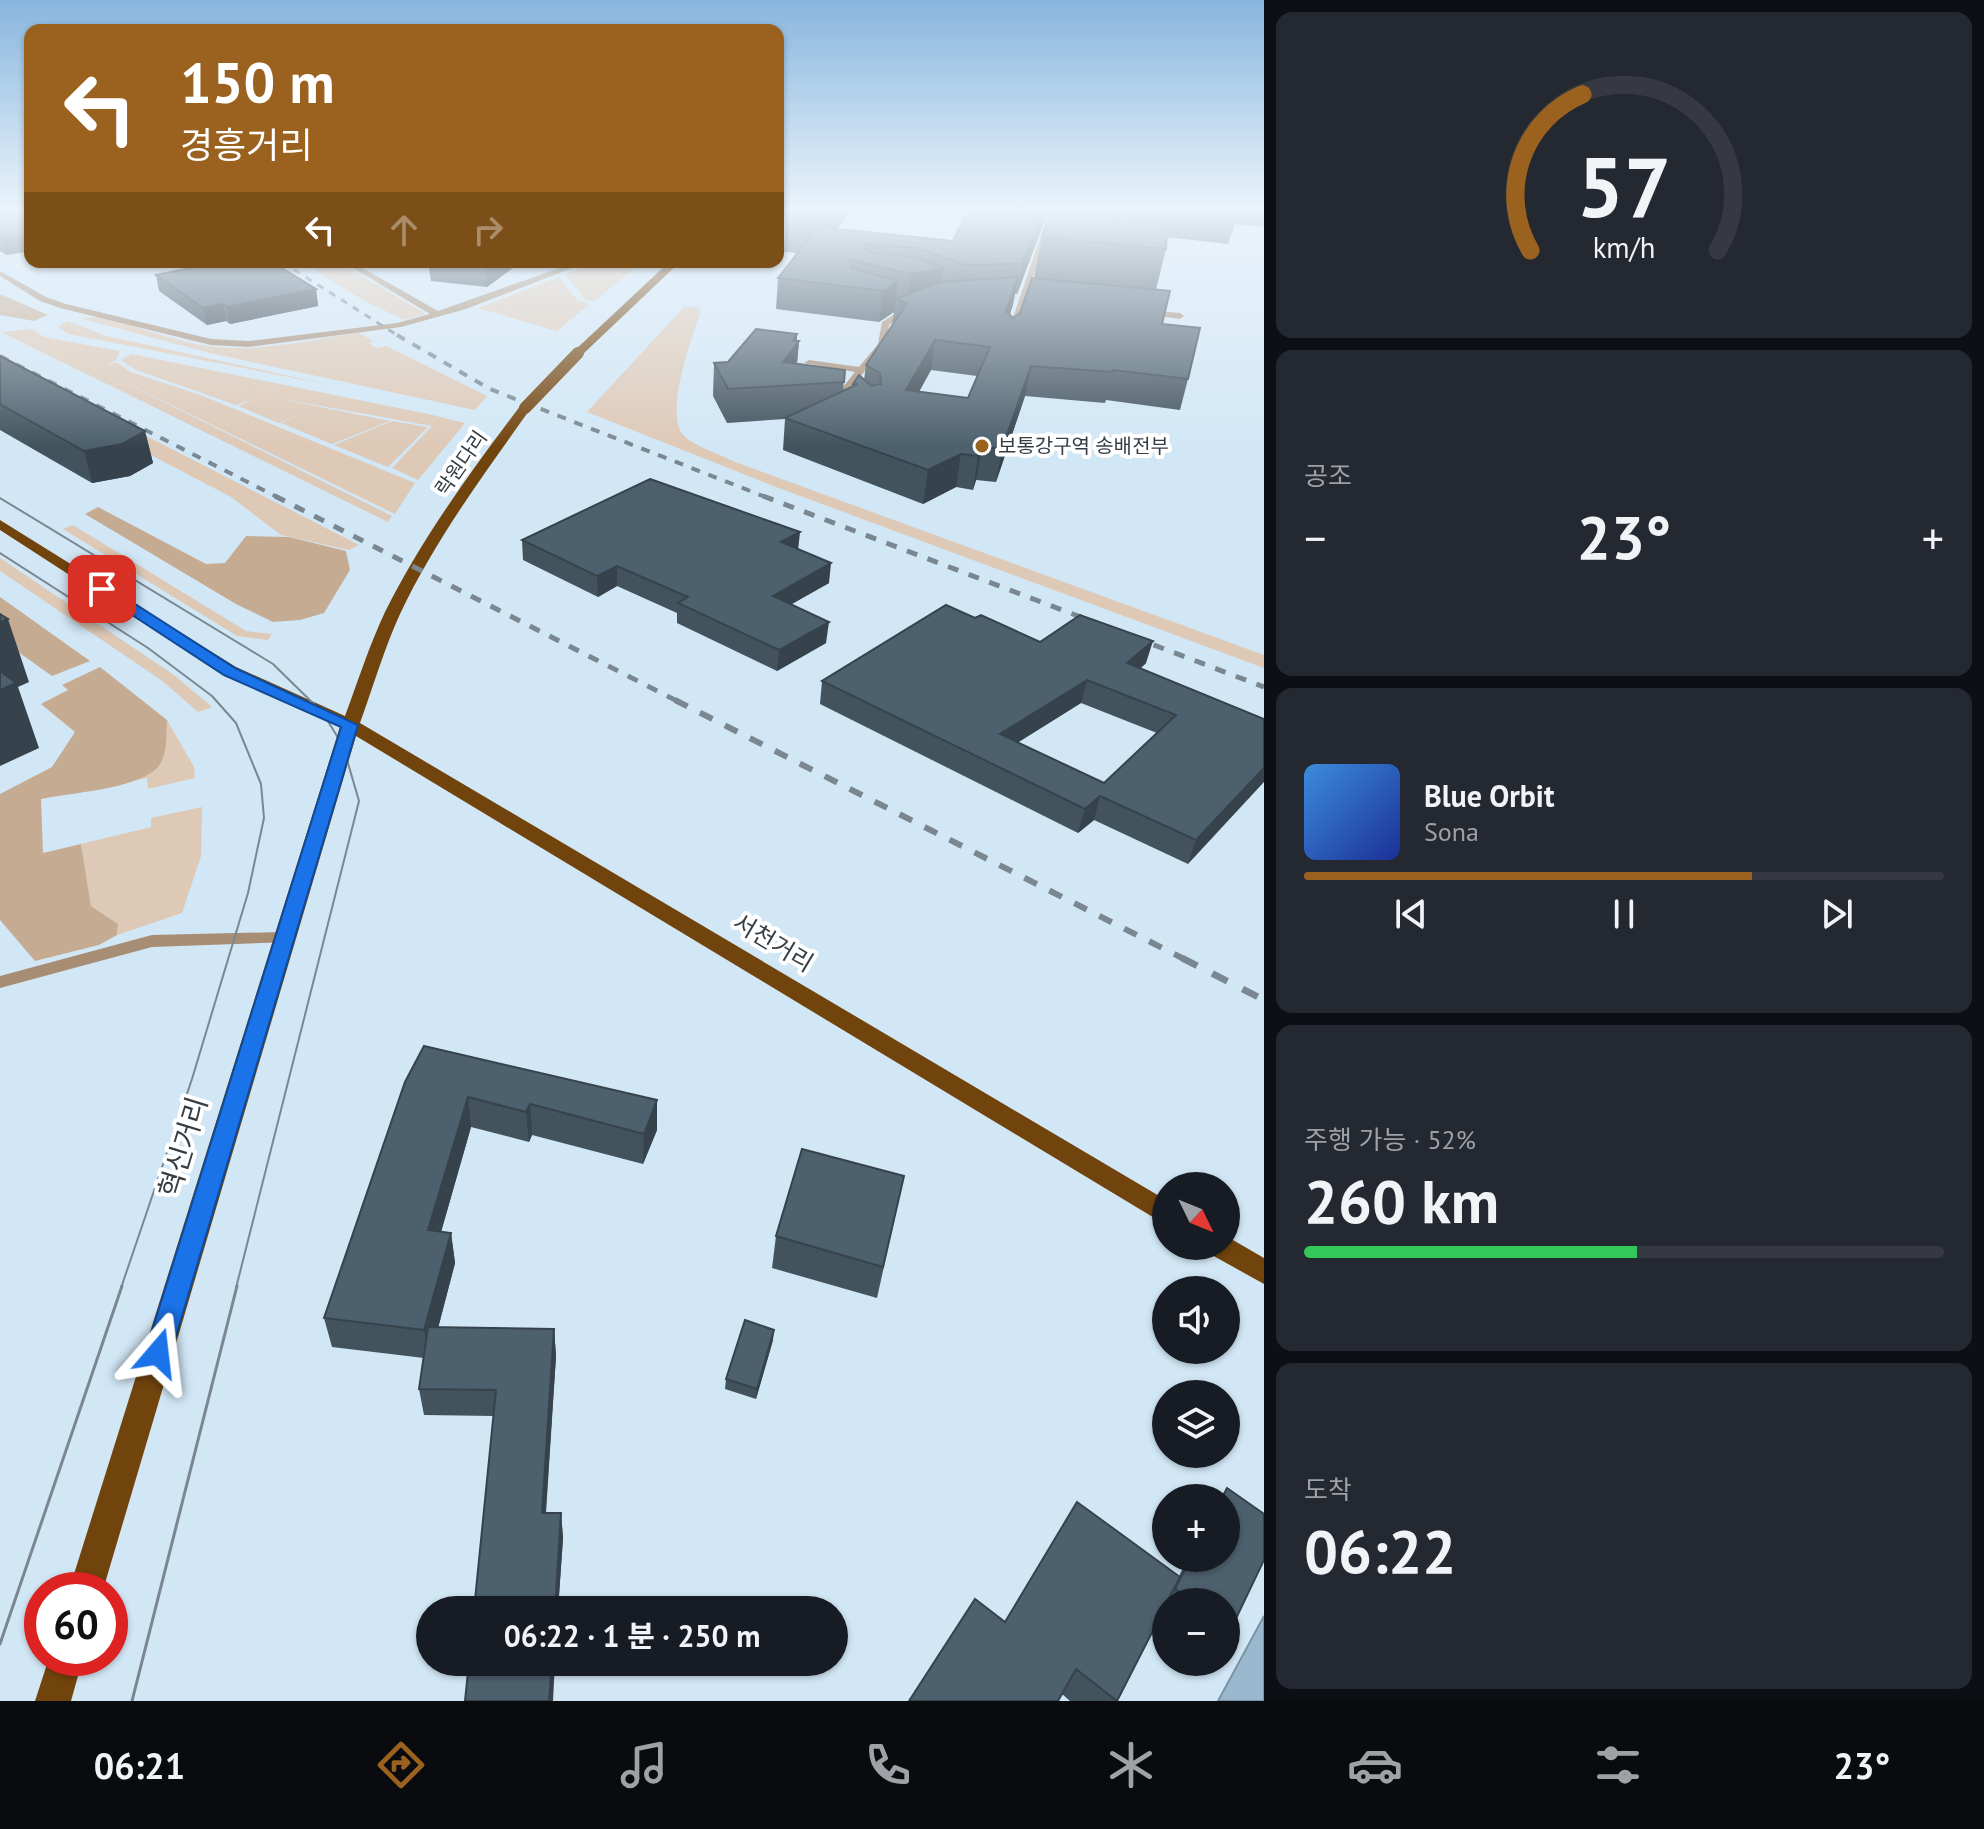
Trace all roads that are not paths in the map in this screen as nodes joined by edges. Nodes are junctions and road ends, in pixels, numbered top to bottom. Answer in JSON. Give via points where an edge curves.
{"nodes":[{"id":1,"x":25,"y":288,"type":"edge"},
{"id":2,"x":392,"y":288,"type":"edge"},
{"id":3,"x":509,"y":288,"type":"edge"},
{"id":4,"x":647,"y":288,"type":"edge"},
{"id":5,"x":1026,"y":288,"type":"edge"},
{"id":6,"x":1009,"y":299,"type":"edge"},
{"id":7,"x":1022,"y":299,"type":"junction"},
{"id":8,"x":1038,"y":301,"type":"edge"},
{"id":9,"x":890,"y":306,"type":"edge"},
{"id":10,"x":919,"y":306,"type":"edge"},
{"id":11,"x":904,"y":309,"type":"junction"},
{"id":12,"x":1133,"y":311,"type":"edge"},
{"id":13,"x":436,"y":314,"type":"junction"},
{"id":14,"x":1180,"y":316,"type":"dead end"},
{"id":15,"x":1008,"y":341,"type":"edge"},
{"id":16,"x":809,"y":363,"type":"edge"},
{"id":17,"x":861,"y":370,"type":"junction"},
{"id":18,"x":870,"y":407,"type":"edge"},
{"id":19,"x":0,"y":524,"type":"edge"},
{"id":20,"x":350,"y":725,"type":"junction"},
{"id":21,"x":283,"y":938,"type":"junction"},
{"id":22,"x":0,"y":982,"type":"edge"},
{"id":23,"x":1152,"y":1206,"type":"edge"},
{"id":24,"x":1240,"y":1258,"type":"edge"},
{"id":25,"x":1264,"y":1272,"type":"edge"},
{"id":26,"x":91,"y":1572,"type":"edge"},
{"id":27,"x":61,"y":1676,"type":"edge"},
{"id":28,"x":53,"y":1701,"type":"edge"}],
"edges":[{"from":1,"to":13,"type":"street","via":[[63,306],[231,344],[374,329]]},
{"from":2,"to":13,"type":"street"},
{"from":3,"to":13,"type":"street"},
{"from":4,"to":20,"type":"main road","name":"락원다리","bridge":true,"via":[[525,408],[467,486],[396,608]]},
{"from":5,"to":7,"type":"street"},
{"from":6,"to":7,"type":"street"},
{"from":7,"to":8,"type":"street"},
{"from":7,"to":15,"type":"street"},
{"from":9,"to":11,"type":"street"},
{"from":10,"to":11,"type":"street"},
{"from":11,"to":17,"type":"street","via":[[885,324],[882,344]]},
{"from":12,"to":14,"type":"street"},
{"from":16,"to":17,"type":"street"},
{"from":17,"to":18,"type":"street","via":[[844,392]]},
{"from":19,"to":20,"type":"main road","name":"서천거리","via":[[230,671]]},
{"from":20,"to":21,"type":"main road","name":"혁신거리"},
{"from":20,"to":23,"type":"main road","name":"서천거리"},
{"from":21,"to":22,"type":"street","via":[[152,941]]},
{"from":21,"to":26,"type":"main road","name":"혁신거리"},
{"from":24,"to":25,"type":"main road"},
{"from":27,"to":28,"type":"main road"}]}
